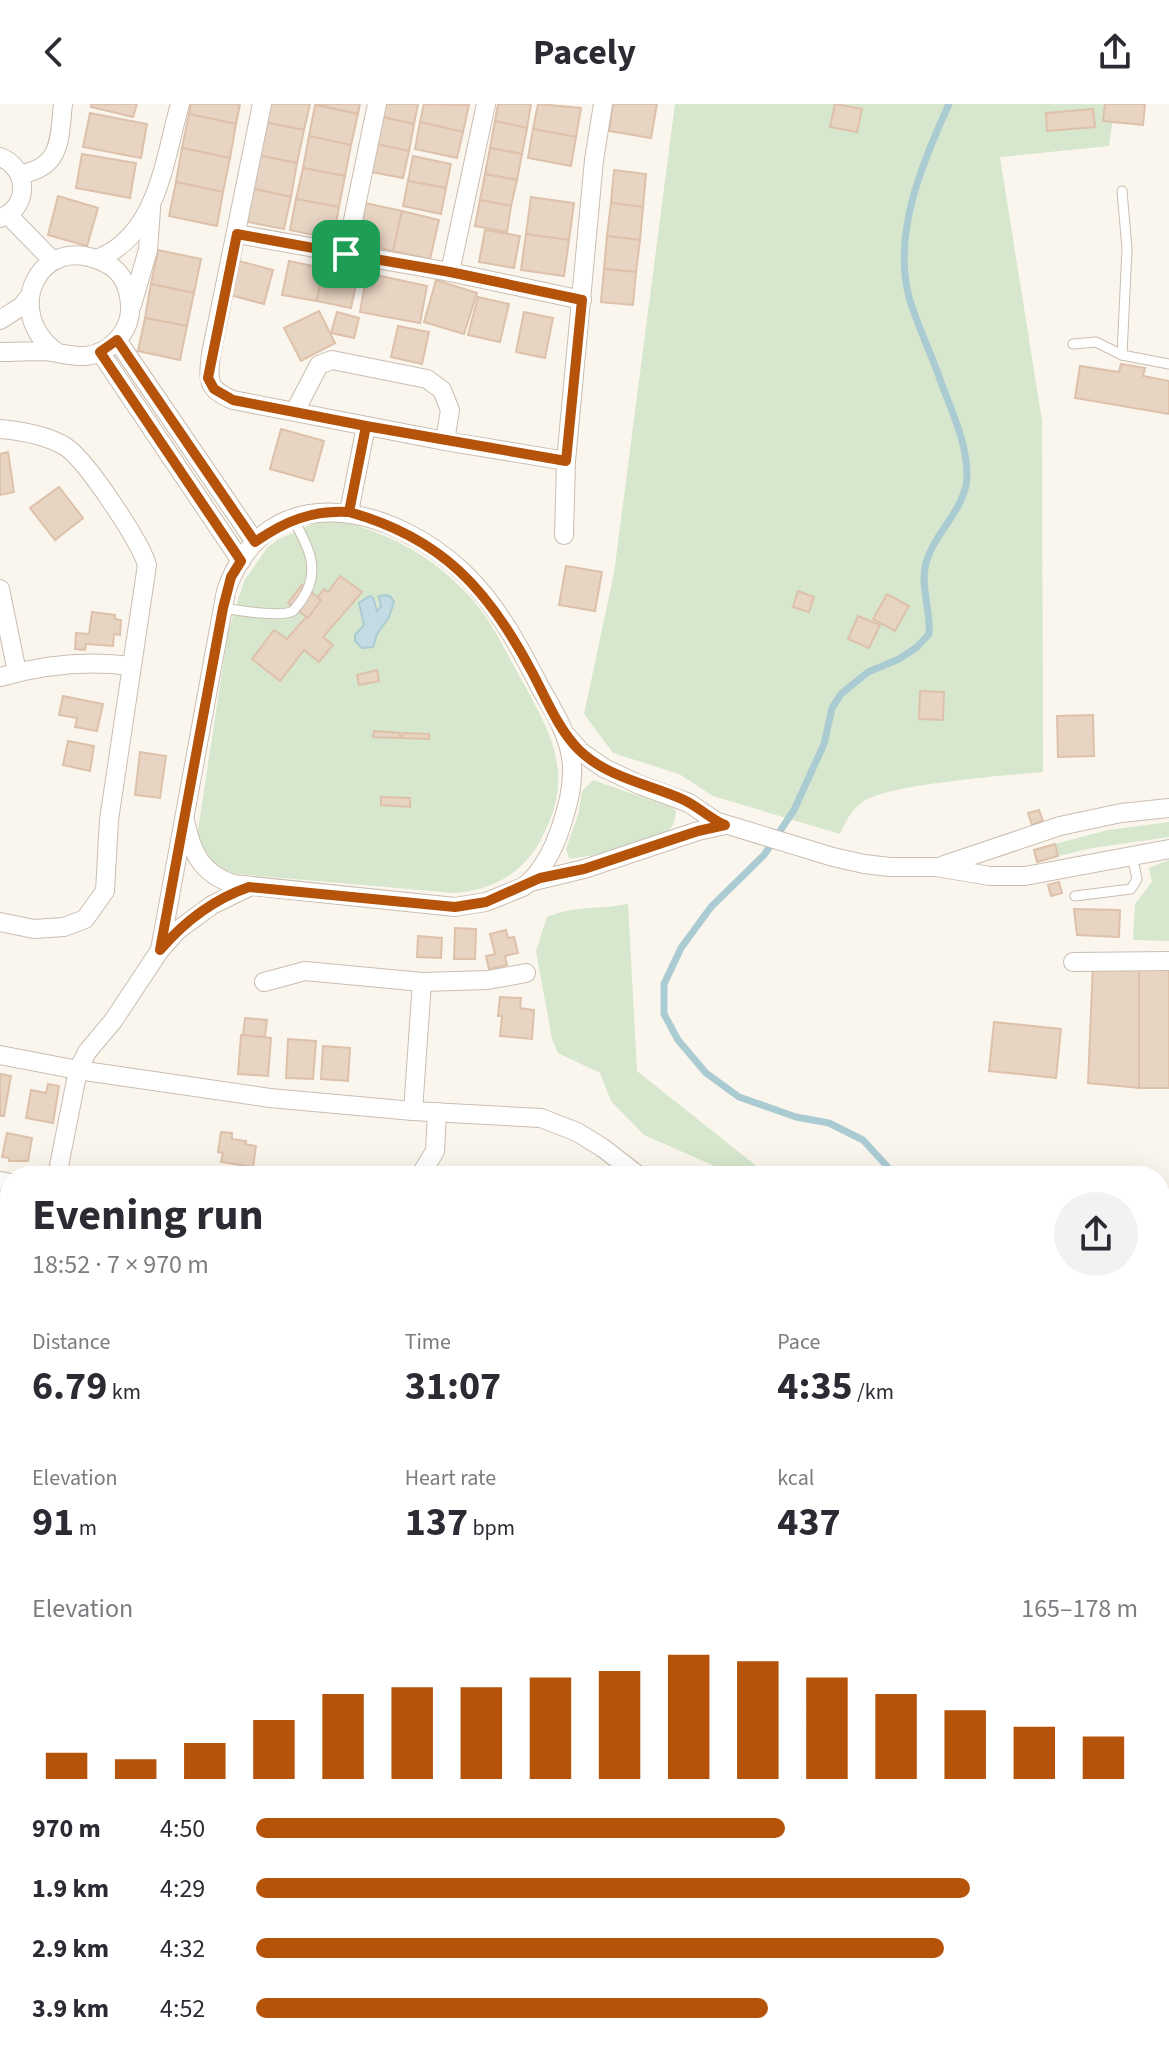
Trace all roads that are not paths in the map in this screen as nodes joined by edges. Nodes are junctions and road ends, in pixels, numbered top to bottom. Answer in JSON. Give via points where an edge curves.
{"nodes":[{"id":1,"x":63,"y":104,"type":"edge"},
{"id":2,"x":180,"y":104,"type":"edge"},
{"id":3,"x":262,"y":104,"type":"edge"},
{"id":4,"x":377,"y":104,"type":"edge"},
{"id":5,"x":486,"y":104,"type":"edge"},
{"id":6,"x":603,"y":104,"type":"edge"},
{"id":7,"x":0,"y":157,"type":"edge"},
{"id":8,"x":21,"y":174,"type":"junction"},
{"id":9,"x":1122,"y":191,"type":"dead end"},
{"id":10,"x":151,"y":206,"type":"junction"},
{"id":11,"x":4,"y":216,"type":"edge"},
{"id":12,"x":237,"y":234,"type":"junction"},
{"id":13,"x":346,"y":254,"type":"junction"},
{"id":14,"x":97,"y":259,"type":"junction"},
{"id":15,"x":52,"y":260,"type":"junction"},
{"id":16,"x":450,"y":272,"type":"junction"},
{"id":17,"x":27,"y":299,"type":"junction"},
{"id":18,"x":582,"y":300,"type":"junction"},
{"id":19,"x":130,"y":311,"type":"junction"},
{"id":20,"x":0,"y":320,"type":"edge"},
{"id":21,"x":117,"y":340,"type":"junction"},
{"id":22,"x":1073,"y":344,"type":"dead end"},
{"id":23,"x":0,"y":352,"type":"edge"},
{"id":24,"x":100,"y":352,"type":"junction"},
{"id":25,"x":58,"y":353,"type":"junction"},
{"id":26,"x":1122,"y":355,"type":"junction"},
{"id":27,"x":1169,"y":364,"type":"edge"},
{"id":28,"x":295,"y":411,"type":"junction"},
{"id":29,"x":366,"y":426,"type":"junction"},
{"id":30,"x":0,"y":429,"type":"edge"},
{"id":31,"x":445,"y":441,"type":"junction"},
{"id":32,"x":566,"y":461,"type":"junction"},
{"id":33,"x":349,"y":512,"type":"junction"},
{"id":34,"x":293,"y":519,"type":"junction"},
{"id":35,"x":564,"y":535,"type":"dead end"},
{"id":36,"x":255,"y":542,"type":"junction"},
{"id":37,"x":241,"y":561,"type":"junction"},
{"id":38,"x":0,"y":589,"type":"edge"},
{"id":39,"x":223,"y":608,"type":"junction"},
{"id":40,"x":131,"y":666,"type":"junction"},
{"id":41,"x":8,"y":675,"type":"edge"},
{"id":42,"x":565,"y":734,"type":"junction"},
{"id":43,"x":1169,"y":808,"type":"edge"},
{"id":44,"x":185,"y":821,"type":"junction"},
{"id":45,"x":727,"y":826,"type":"junction"},
{"id":46,"x":1169,"y":849,"type":"edge"},
{"id":47,"x":1132,"y":855,"type":"junction"},
{"id":48,"x":936,"y":867,"type":"junction"},
{"id":49,"x":530,"y":882,"type":"junction"},
{"id":50,"x":249,"y":887,"type":"junction"},
{"id":51,"x":1075,"y":896,"type":"dead end"},
{"id":52,"x":0,"y":922,"type":"edge"},
{"id":53,"x":160,"y":950,"type":"junction"},
{"id":54,"x":1169,"y":961,"type":"edge"},
{"id":55,"x":1073,"y":962,"type":"dead end"},
{"id":56,"x":526,"y":973,"type":"dead end"},
{"id":57,"x":264,"y":982,"type":"dead end"},
{"id":58,"x":422,"y":982,"type":"junction"},
{"id":59,"x":0,"y":1055,"type":"edge"},
{"id":60,"x":78,"y":1070,"type":"junction"},
{"id":61,"x":413,"y":1111,"type":"junction"},
{"id":62,"x":437,"y":1112,"type":"junction"},
{"id":63,"x":59,"y":1166,"type":"edge"},
{"id":64,"x":426,"y":1166,"type":"edge"},
{"id":65,"x":626,"y":1166,"type":"edge"}],
"edges":[{"from":1,"to":8,"type":"street","via":[[55,153],[38,169]]},
{"from":2,"to":10,"type":"street"},
{"from":3,"to":12,"type":"street"},
{"from":4,"to":13,"type":"street"},
{"from":5,"to":16,"type":"street"},
{"from":6,"to":18,"type":"street"},
{"from":7,"to":8,"type":"street"},
{"from":8,"to":11,"type":"street","via":[[19,204]]},
{"from":9,"to":26,"type":"lane","via":[[1127,249]]},
{"from":10,"to":14,"type":"street","via":[[122,247]]},
{"from":10,"to":19,"type":"street","via":[[148,250]]},
{"from":11,"to":15,"type":"street"},
{"from":12,"to":13,"type":"street"},
{"from":12,"to":28,"type":"street","via":[[208,378],[222,396]]},
{"from":13,"to":16,"type":"street"},
{"from":14,"to":15,"type":"street","via":[[71,254]]},
{"from":14,"to":19,"type":"street","via":[[123,279]]},
{"from":15,"to":17,"type":"street","via":[[42,268]]},
{"from":16,"to":18,"type":"street"},
{"from":17,"to":20,"type":"street"},
{"from":17,"to":25,"type":"street","via":[[27,316],[36,335]]},
{"from":18,"to":32,"type":"street"},
{"from":19,"to":21,"type":"street"},
{"from":21,"to":24,"type":"street"},
{"from":21,"to":36,"type":"street"},
{"from":22,"to":26,"type":"lane","via":[[1096,342]]},
{"from":23,"to":25,"type":"street"},
{"from":24,"to":25,"type":"street"},
{"from":24,"to":37,"type":"street"},
{"from":26,"to":27,"type":"lane"},
{"from":28,"to":29,"type":"street"},
{"from":28,"to":31,"type":"street","via":[[319,365],[332,360],[427,379],[442,390],[450,410]]},
{"from":29,"to":31,"type":"street"},
{"from":29,"to":33,"type":"street"},
{"from":30,"to":40,"type":"street","via":[[41,436],[72,451],[144,555],[146,575]]},
{"from":31,"to":32,"type":"street"},
{"from":32,"to":35,"type":"street"},
{"from":33,"to":34,"type":"street"},
{"from":33,"to":42,"type":"street","via":[[416,538],[471,580],[506,626]]},
{"from":34,"to":36,"type":"street"},
{"from":34,"to":39,"type":"lane","via":[[313,572],[312,584],[295,608],[281,613]]},
{"from":36,"to":37,"type":"street"},
{"from":37,"to":39,"type":"street"},
{"from":38,"to":41,"type":"street"},
{"from":39,"to":44,"type":"street"},
{"from":40,"to":41,"type":"street","via":[[72,663]]},
{"from":40,"to":52,"type":"street","via":[[109,820],[105,891],[85,919],[64,927],[34,929]]},
{"from":42,"to":45,"type":"street","via":[[604,768],[689,803]]},
{"from":42,"to":49,"type":"street","via":[[572,768],[569,796],[554,846]]},
{"from":43,"to":48,"type":"street","via":[[1070,823]]},
{"from":44,"to":50,"type":"street","via":[[203,867],[221,880]]},
{"from":44,"to":53,"type":"street"},
{"from":45,"to":48,"type":"street","via":[[833,857],[890,867]]},
{"from":45,"to":49,"type":"street"},
{"from":46,"to":47,"type":"street"},
{"from":47,"to":48,"type":"street","via":[[1025,876]]},
{"from":47,"to":51,"type":"lane","via":[[1137,879],[1131,889]]},
{"from":49,"to":50,"type":"street","via":[[486,902],[455,907]]},
{"from":50,"to":53,"type":"street","via":[[199,913]]},
{"from":53,"to":60,"type":"street"},
{"from":54,"to":55,"type":"street"},
{"from":56,"to":58,"type":"street"},
{"from":57,"to":58,"type":"street","via":[[305,971]]},
{"from":58,"to":61,"type":"street"},
{"from":59,"to":60,"type":"street"},
{"from":60,"to":61,"type":"street","via":[[270,1098]]},
{"from":60,"to":63,"type":"street"},
{"from":61,"to":62,"type":"street"},
{"from":62,"to":64,"type":"street","via":[[435,1151]]},
{"from":62,"to":65,"type":"street","via":[[557,1122]]}]}
